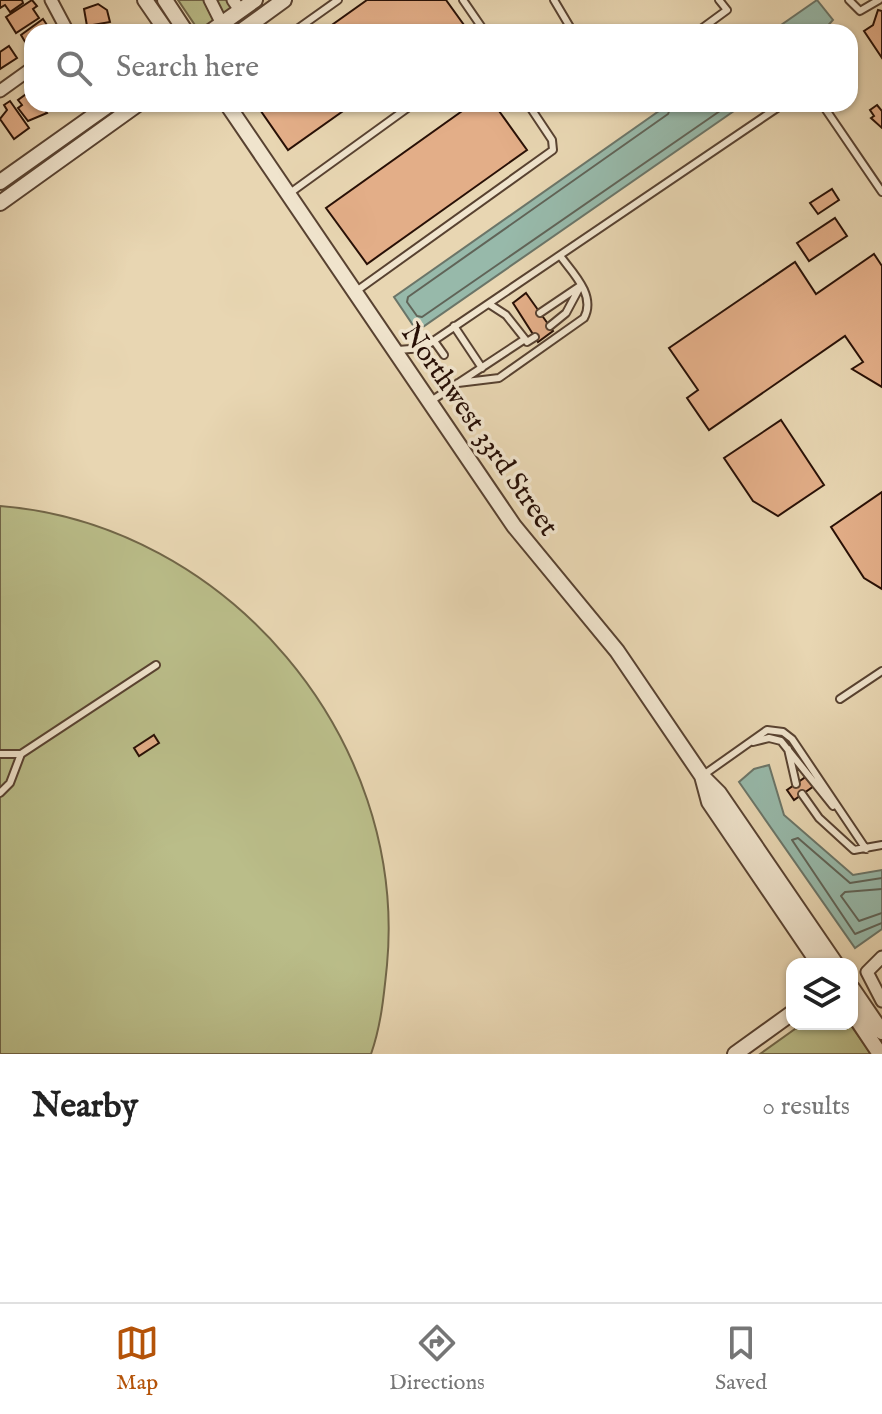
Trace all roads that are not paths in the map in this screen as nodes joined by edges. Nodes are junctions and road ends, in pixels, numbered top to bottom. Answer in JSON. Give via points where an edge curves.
{"nodes":[{"id":1,"x":51,"y":0,"type":"edge"},
{"id":2,"x":145,"y":0,"type":"edge"},
{"id":3,"x":165,"y":0,"type":"edge"},
{"id":4,"x":210,"y":0,"type":"edge"},
{"id":5,"x":255,"y":0,"type":"edge"},
{"id":6,"x":284,"y":0,"type":"edge"},
{"id":7,"x":338,"y":0,"type":"edge"},
{"id":8,"x":463,"y":0,"type":"edge"},
{"id":9,"x":554,"y":0,"type":"edge"},
{"id":10,"x":719,"y":0,"type":"edge"},
{"id":11,"x":849,"y":0,"type":"edge"},
{"id":12,"x":879,"y":0,"type":"edge"},
{"id":13,"x":237,"y":5,"type":"edge"},
{"id":14,"x":64,"y":24,"type":"edge"},
{"id":15,"x":162,"y":24,"type":"edge"},
{"id":16,"x":181,"y":24,"type":"edge"},
{"id":17,"x":215,"y":24,"type":"edge"},
{"id":18,"x":220,"y":24,"type":"edge"},
{"id":19,"x":251,"y":24,"type":"edge"},
{"id":20,"x":304,"y":24,"type":"edge"},
{"id":21,"x":480,"y":24,"type":"edge"},
{"id":22,"x":568,"y":24,"type":"edge"},
{"id":23,"x":708,"y":24,"type":"edge"},
{"id":24,"x":24,"y":74,"type":"edge"},
{"id":25,"x":0,"y":91,"type":"edge"},
{"id":26,"x":99,"y":112,"type":"edge"},
{"id":27,"x":127,"y":112,"type":"edge"},
{"id":28,"x":232,"y":112,"type":"edge"},
{"id":29,"x":402,"y":112,"type":"edge"},
{"id":30,"x":533,"y":112,"type":"edge"},
{"id":31,"x":771,"y":112,"type":"edge"},
{"id":32,"x":827,"y":112,"type":"edge"},
{"id":33,"x":0,"y":182,"type":"edge"},
{"id":34,"x":882,"y":192,"type":"edge"},
{"id":35,"x":288,"y":194,"type":"junction"},
{"id":36,"x":0,"y":203,"type":"edge"},
{"id":37,"x":561,"y":257,"type":"junction"},
{"id":38,"x":581,"y":285,"type":"junction"},
{"id":39,"x":355,"y":292,"type":"junction"},
{"id":40,"x":489,"y":304,"type":"junction"},
{"id":41,"x":540,"y":313,"type":"dead end"},
{"id":42,"x":525,"y":323,"type":"dead end"},
{"id":43,"x":454,"y":326,"type":"junction"},
{"id":44,"x":550,"y":326,"type":"dead end"},
{"id":45,"x":517,"y":328,"type":"junction"},
{"id":46,"x":535,"y":337,"type":"dead end"},
{"id":47,"x":526,"y":340,"type":"junction"},
{"id":48,"x":434,"y":341,"type":"junction"},
{"id":49,"x":394,"y":350,"type":"junction"},
{"id":50,"x":535,"y":353,"type":"junction"},
{"id":51,"x":444,"y":355,"type":"dead end"},
{"id":52,"x":482,"y":368,"type":"junction"},
{"id":53,"x":458,"y":383,"type":"junction"},
{"id":54,"x":429,"y":402,"type":"junction"},
{"id":55,"x":156,"y":665,"type":"dead end"},
{"id":56,"x":882,"y":671,"type":"edge"},
{"id":57,"x":840,"y":699,"type":"dead end"},
{"id":58,"x":753,"y":742,"type":"junction"},
{"id":59,"x":786,"y":745,"type":"junction"},
{"id":60,"x":0,"y":754,"type":"edge"},
{"id":61,"x":21,"y":754,"type":"junction"},
{"id":62,"x":702,"y":776,"type":"junction"},
{"id":63,"x":796,"y":784,"type":"dead end"},
{"id":64,"x":0,"y":793,"type":"edge"},
{"id":65,"x":802,"y":794,"type":"dead end"},
{"id":66,"x":835,"y":807,"type":"junction"},
{"id":67,"x":819,"y":818,"type":"junction"},
{"id":68,"x":882,"y":845,"type":"edge"},
{"id":69,"x":866,"y":849,"type":"junction"},
{"id":70,"x":882,"y":957,"type":"edge"},
{"id":71,"x":815,"y":958,"type":"edge"},
{"id":72,"x":832,"y":958,"type":"edge"},
{"id":73,"x":858,"y":997,"type":"edge"},
{"id":74,"x":882,"y":1001,"type":"edge"},
{"id":75,"x":786,"y":1017,"type":"edge"},
{"id":76,"x":858,"y":1021,"type":"edge"},
{"id":77,"x":882,"y":1032,"type":"edge"},
{"id":78,"x":735,"y":1054,"type":"edge"},
{"id":79,"x":880,"y":1054,"type":"edge"}],
"edges":[{"from":1,"to":14,"type":"street"},
{"from":2,"to":15,"type":"street"},
{"from":3,"to":16,"type":"street"},
{"from":4,"to":17,"type":"street"},
{"from":5,"to":13,"type":"street"},
{"from":6,"to":19,"type":"street"},
{"from":7,"to":20,"type":"lane"},
{"from":8,"to":21,"type":"lane"},
{"from":9,"to":22,"type":"lane"},
{"from":10,"to":23,"type":"lane","via":[[727,10]]},
{"from":11,"to":12,"type":"lane","via":[[860,11]]},
{"from":13,"to":18,"type":"street"},
{"from":24,"to":25,"type":"street"},
{"from":26,"to":33,"type":"street"},
{"from":27,"to":36,"type":"street"},
{"from":28,"to":35,"type":"street","name":"Northwest 33rd Street"},
{"from":29,"to":35,"type":"lane"},
{"from":30,"to":39,"type":"lane","via":[[554,146],[537,164]]},
{"from":31,"to":37,"type":"lane"},
{"from":32,"to":34,"type":"lane"},
{"from":35,"to":39,"type":"street","name":"Northwest 33rd Street"},
{"from":37,"to":38,"type":"lane"},
{"from":37,"to":40,"type":"lane"},
{"from":38,"to":41,"type":"lane"},
{"from":38,"to":44,"type":"lane","via":[[566,313]]},
{"from":38,"to":50,"type":"lane","via":[[588,301],[584,318]]},
{"from":39,"to":49,"type":"street","name":"Northwest 33rd Street"},
{"from":40,"to":43,"type":"lane"},
{"from":40,"to":45,"type":"lane"},
{"from":42,"to":45,"type":"lane"},
{"from":43,"to":48,"type":"lane"},
{"from":43,"to":52,"type":"lane"},
{"from":45,"to":47,"type":"lane"},
{"from":46,"to":47,"type":"lane"},
{"from":47,"to":50,"type":"lane"},
{"from":47,"to":52,"type":"lane"},
{"from":48,"to":49,"type":"lane","via":[[417,349]]},
{"from":48,"to":51,"type":"lane"},
{"from":49,"to":54,"type":"street","name":"Northwest 33rd Street"},
{"from":50,"to":53,"type":"lane","via":[[495,380]]},
{"from":52,"to":53,"type":"lane"},
{"from":53,"to":54,"type":"lane"},
{"from":54,"to":62,"type":"street","name":"Northwest 33rd Street","via":[[517,531],[617,651]]},
{"from":55,"to":61,"type":"lane"},
{"from":56,"to":57,"type":"lane"},
{"from":58,"to":59,"type":"lane","via":[[775,738]]},
{"from":58,"to":62,"type":"lane"},
{"from":58,"to":66,"type":"lane","via":[[767,730],[787,735]]},
{"from":59,"to":63,"type":"lane"},
{"from":59,"to":66,"type":"lane"},
{"from":60,"to":61,"type":"lane"},
{"from":61,"to":64,"type":"lane","via":[[10,783]]},
{"from":62,"to":71,"type":"street","name":"Northwest 33rd Street","via":[[709,802]]},
{"from":62,"to":72,"type":"street","name":"Northwest 33rd Street"},
{"from":65,"to":67,"type":"lane"},
{"from":66,"to":67,"type":"lane"},
{"from":66,"to":69,"type":"lane"},
{"from":67,"to":69,"type":"lane","via":[[854,850]]},
{"from":68,"to":69,"type":"lane"},
{"from":70,"to":74,"type":"street","via":[[867,972]]},
{"from":73,"to":77,"type":"street"},
{"from":75,"to":78,"type":"street"},
{"from":76,"to":79,"type":"street"}]}
